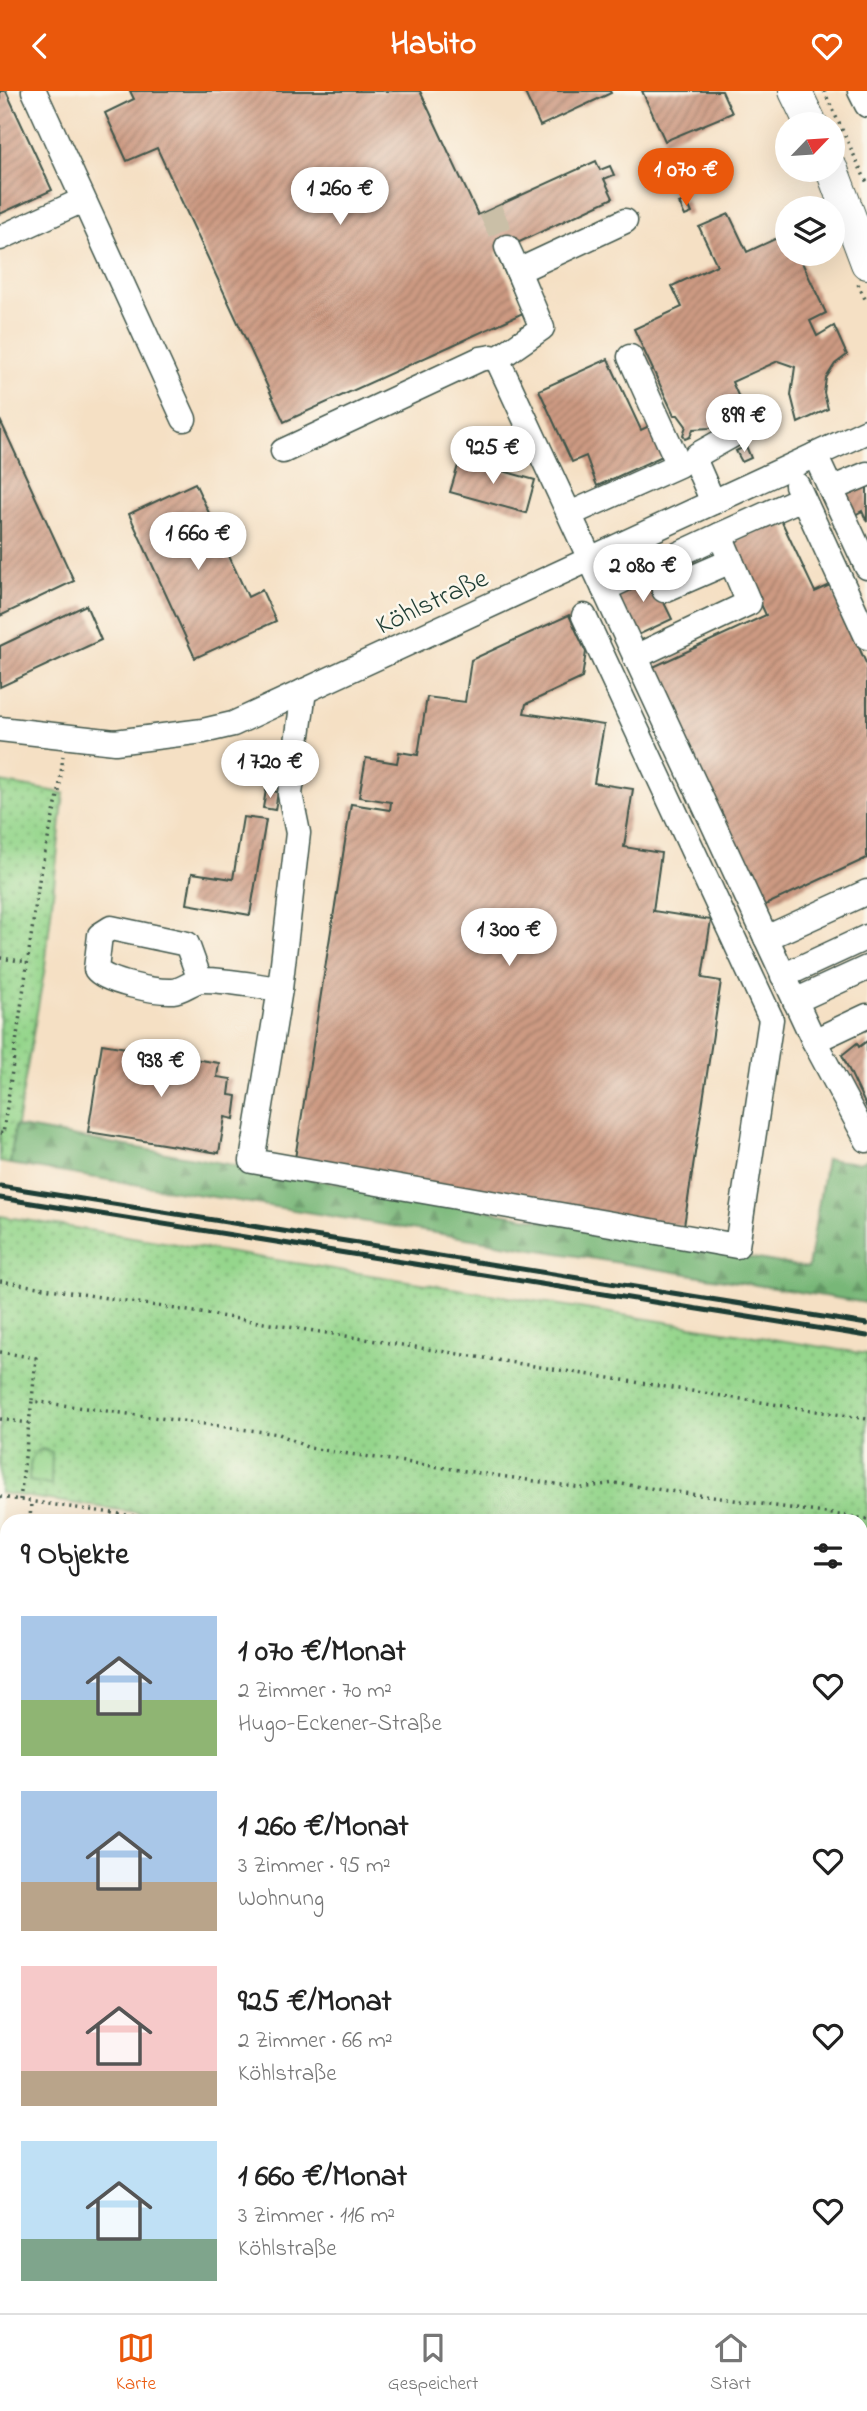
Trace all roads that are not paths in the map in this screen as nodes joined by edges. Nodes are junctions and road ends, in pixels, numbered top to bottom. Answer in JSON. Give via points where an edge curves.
{"nodes":[{"id":1,"x":34,"y":91,"type":"edge"},
{"id":2,"x":795,"y":91,"type":"edge"},
{"id":3,"x":860,"y":91,"type":"edge"},
{"id":4,"x":867,"y":105,"type":"edge"},
{"id":5,"x":805,"y":112,"type":"edge"},
{"id":6,"x":847,"y":181,"type":"edge"},
{"id":7,"x":83,"y":200,"type":"junction"},
{"id":8,"x":625,"y":221,"type":"dead end"},
{"id":9,"x":867,"y":223,"type":"edge"},
{"id":10,"x":0,"y":238,"type":"edge"},
{"id":11,"x":507,"y":247,"type":"tunnel mouth"},
{"id":12,"x":867,"y":263,"type":"edge"},
{"id":13,"x":518,"y":271,"type":"junction"},
{"id":14,"x":630,"y":358,"type":"dead end"},
{"id":15,"x":496,"y":360,"type":"junction"},
{"id":16,"x":184,"y":419,"type":"dead end"},
{"id":17,"x":867,"y":431,"type":"edge"},
{"id":18,"x":731,"y":436,"type":"dead end"},
{"id":19,"x":283,"y":451,"type":"dead end"},
{"id":20,"x":815,"y":455,"type":"junction"},
{"id":21,"x":789,"y":467,"type":"junction"},
{"id":22,"x":867,"y":474,"type":"edge"},
{"id":23,"x":831,"y":489,"type":"junction"},
{"id":24,"x":803,"y":498,"type":"junction"},
{"id":25,"x":713,"y":502,"type":"junction"},
{"id":26,"x":570,"y":514,"type":"junction"},
{"id":27,"x":720,"y":535,"type":"junction"},
{"id":28,"x":590,"y":559,"type":"junction"},
{"id":29,"x":731,"y":561,"type":"junction"},
{"id":30,"x":867,"y":567,"type":"edge"},
{"id":31,"x":604,"y":589,"type":"junction"},
{"id":32,"x":664,"y":590,"type":"dead end"},
{"id":33,"x":584,"y":616,"type":"dead end"},
{"id":34,"x":867,"y":637,"type":"edge"},
{"id":35,"x":635,"y":657,"type":"junction"},
{"id":36,"x":304,"y":691,"type":"junction"},
{"id":37,"x":0,"y":729,"type":"edge"},
{"id":38,"x":867,"y":892,"type":"edge"},
{"id":39,"x":867,"y":937,"type":"edge"},
{"id":40,"x":766,"y":938,"type":"junction"},
{"id":41,"x":867,"y":968,"type":"edge"},
{"id":42,"x":783,"y":976,"type":"junction"},
{"id":43,"x":200,"y":980,"type":"dead end"},
{"id":44,"x":279,"y":989,"type":"junction"},
{"id":45,"x":795,"y":1001,"type":"junction"},
{"id":46,"x":867,"y":1016,"type":"edge"},
{"id":47,"x":814,"y":1041,"type":"junction"},
{"id":48,"x":867,"y":1140,"type":"edge"}],
"edges":[{"from":1,"to":7,"type":"street"},
{"from":2,"to":5,"type":"main road"},
{"from":3,"to":4,"type":"street"},
{"from":6,"to":9,"type":"main road"},
{"from":6,"to":12,"type":"main road"},
{"from":7,"to":10,"type":"street"},
{"from":7,"to":16,"type":"street"},
{"from":8,"to":13,"type":"street"},
{"from":11,"to":13,"type":"street"},
{"from":13,"to":15,"type":"street","via":[[542,328]]},
{"from":14,"to":26,"type":"street","via":[[679,465]]},
{"from":15,"to":19,"type":"street","via":[[480,359]]},
{"from":15,"to":26,"type":"street"},
{"from":17,"to":20,"type":"street","name":"Köhlstraße"},
{"from":18,"to":25,"type":"street","via":[[696,455]]},
{"from":20,"to":21,"type":"street","name":"Köhlstraße"},
{"from":20,"to":23,"type":"street"},
{"from":21,"to":24,"type":"street"},
{"from":21,"to":25,"type":"street","name":"Köhlstraße"},
{"from":22,"to":23,"type":"street"},
{"from":23,"to":30,"type":"street"},
{"from":24,"to":27,"type":"street"},
{"from":24,"to":34,"type":"street"},
{"from":25,"to":28,"type":"street","name":"Köhlstraße"},
{"from":26,"to":28,"type":"street"},
{"from":27,"to":29,"type":"street"},
{"from":27,"to":31,"type":"street"},
{"from":28,"to":31,"type":"street"},
{"from":28,"to":36,"type":"street","name":"Köhlstraße"},
{"from":29,"to":32,"type":"street"},
{"from":29,"to":35,"type":"street","via":[[749,603]]},
{"from":31,"to":35,"type":"street"},
{"from":33,"to":44,"type":"street","via":[[771,1019],[737,1246],[253,1161]]},
{"from":35,"to":40,"type":"street"},
{"from":36,"to":37,"type":"street","name":"Köhlstraße","via":[[233,724],[203,731],[115,742]]},
{"from":36,"to":44,"type":"street","via":[[290,794],[298,833]]},
{"from":38,"to":40,"type":"street"},
{"from":39,"to":42,"type":"street"},
{"from":40,"to":42,"type":"street"},
{"from":41,"to":45,"type":"street"},
{"from":42,"to":45,"type":"street"},
{"from":43,"to":44,"type":"street"},
{"from":45,"to":47,"type":"street"},
{"from":46,"to":47,"type":"street"},
{"from":47,"to":48,"type":"street"}]}
